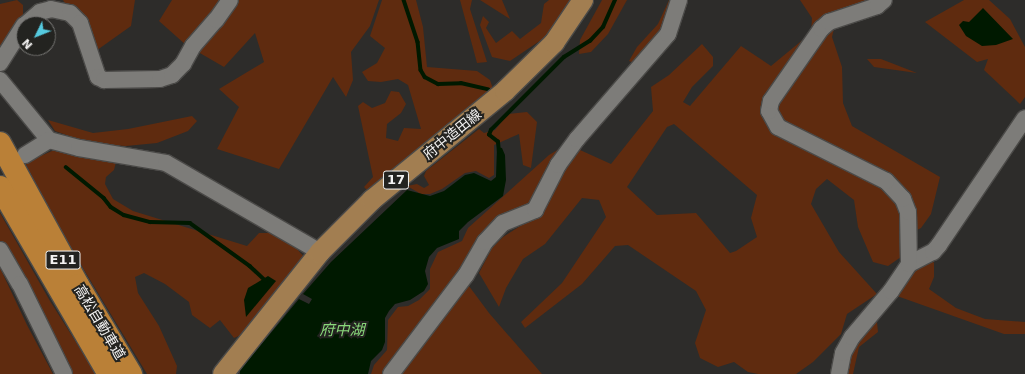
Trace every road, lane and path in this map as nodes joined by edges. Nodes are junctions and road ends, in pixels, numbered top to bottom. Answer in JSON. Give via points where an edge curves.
{"nodes":[{"id":1,"x":230,"y":0,"type":"edge"},
{"id":2,"x":583,"y":0,"type":"edge"},
{"id":3,"x":679,"y":0,"type":"edge"},
{"id":4,"x":884,"y":0,"type":"edge"},
{"id":5,"x":35,"y":16,"type":"edge"},
{"id":6,"x":16,"y":39,"type":"edge"},
{"id":7,"x":0,"y":63,"type":"edge"},
{"id":8,"x":0,"y":80,"type":"edge"},
{"id":9,"x":1025,"y":118,"type":"edge"},
{"id":10,"x":50,"y":140,"type":"junction"},
{"id":11,"x":0,"y":143,"type":"edge"},
{"id":12,"x":25,"y":155,"type":"dead end"},
{"id":13,"x":0,"y":187,"type":"edge"},
{"id":14,"x":0,"y":250,"type":"edge"},
{"id":15,"x":320,"y":252,"type":"junction"},
{"id":16,"x":908,"y":264,"type":"junction"},
{"id":17,"x":64,"y":374,"type":"edge"},
{"id":18,"x":109,"y":374,"type":"edge"},
{"id":19,"x":131,"y":374,"type":"edge"},
{"id":20,"x":223,"y":374,"type":"edge"},
{"id":21,"x":391,"y":374,"type":"edge"},
{"id":22,"x":839,"y":374,"type":"edge"}],
"edges":[{"from":1,"to":5,"type":"street","via":[[193,46],[183,64],[172,75],[160,78],[104,80],[98,77],[80,23],[70,13],[51,9]]},
{"from":2,"to":15,"type":"main road","name":"府中造田線","number":"17","via":[[554,43],[505,91],[372,200]]},
{"from":3,"to":21,"type":"street","via":[[668,34],[577,139],[558,165],[535,210],[503,223],[485,242],[466,275]]},
{"from":4,"to":16,"type":"street","via":[[877,6],[829,22],[821,29],[771,101],[769,111],[778,127],[874,174],[896,189],[908,212]]},
{"from":6,"to":7,"type":"street"},
{"from":8,"to":10,"type":"street"},
{"from":9,"to":16,"type":"street","via":[[939,245],[933,252]]},
{"from":10,"to":12,"type":"street"},
{"from":10,"to":15,"type":"street","via":[[72,147],[166,163]]},
{"from":11,"to":19,"type":"highway","name":"高松自動車道","number":"E11","via":[[78,285]]},
{"from":13,"to":18,"type":"highway","name":"高松自動車道","number":"E11"},
{"from":14,"to":17,"type":"street","via":[[20,284]]},
{"from":15,"to":20,"type":"main road","name":"府中造田線","number":"17"},
{"from":16,"to":22,"type":"street","via":[[891,291],[852,336],[843,353]]}]}
